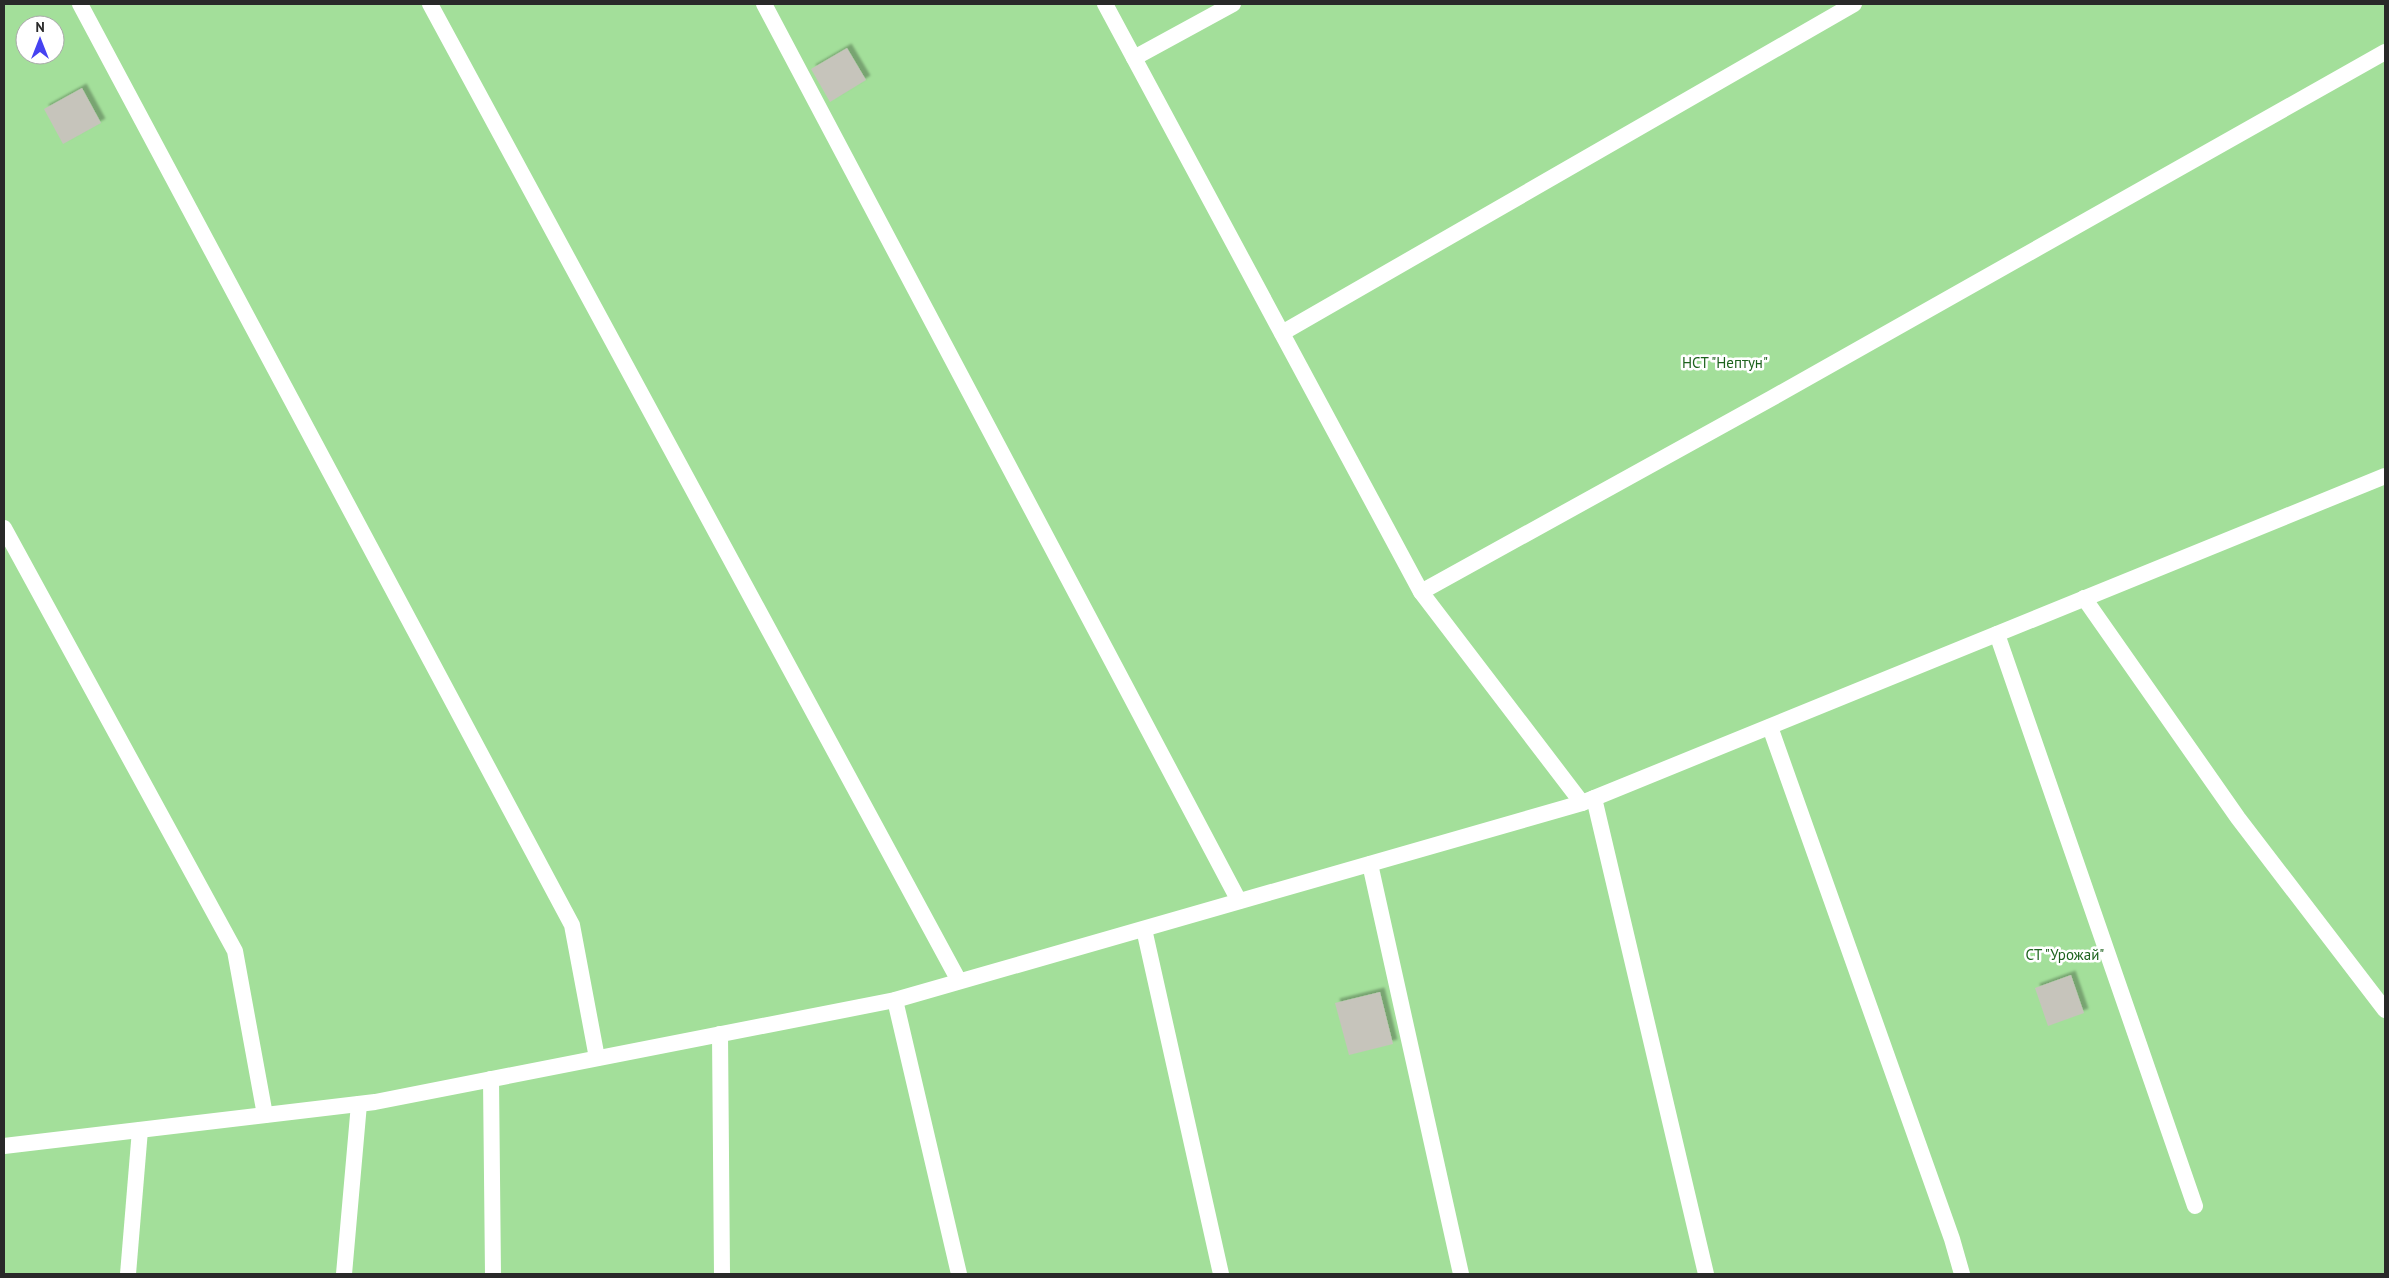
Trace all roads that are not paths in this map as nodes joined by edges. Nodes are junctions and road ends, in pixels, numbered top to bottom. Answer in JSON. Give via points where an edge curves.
{"nodes":[{"id":1,"x":80,"y":4,"type":"edge"},
{"id":2,"x":430,"y":4,"type":"edge"},
{"id":3,"x":764,"y":4,"type":"edge"},
{"id":4,"x":1105,"y":4,"type":"edge"},
{"id":5,"x":1233,"y":4,"type":"edge"},
{"id":6,"x":1854,"y":4,"type":"edge"},
{"id":7,"x":2385,"y":52,"type":"edge"},
{"id":8,"x":1134,"y":58,"type":"junction"},
{"id":9,"x":1282,"y":333,"type":"junction"},
{"id":10,"x":2385,"y":476,"type":"edge"},
{"id":11,"x":4,"y":528,"type":"edge"},
{"id":12,"x":1420,"y":592,"type":"junction"},
{"id":13,"x":2084,"y":598,"type":"junction"},
{"id":14,"x":1997,"y":634,"type":"junction"},
{"id":15,"x":1770,"y":727,"type":"junction"},
{"id":16,"x":1588,"y":800,"type":"junction"},
{"id":17,"x":1370,"y":864,"type":"junction"},
{"id":18,"x":1239,"y":901,"type":"junction"},
{"id":19,"x":1144,"y":928,"type":"junction"},
{"id":20,"x":959,"y":982,"type":"junction"},
{"id":21,"x":895,"y":1000,"type":"junction"},
{"id":22,"x":2385,"y":1010,"type":"edge"},
{"id":23,"x":720,"y":1034,"type":"junction"},
{"id":24,"x":597,"y":1058,"type":"junction"},
{"id":25,"x":491,"y":1079,"type":"junction"},
{"id":26,"x":359,"y":1104,"type":"junction"},
{"id":27,"x":264,"y":1115,"type":"junction"},
{"id":28,"x":140,"y":1130,"type":"junction"},
{"id":29,"x":4,"y":1146,"type":"edge"},
{"id":30,"x":2195,"y":1206,"type":"dead end"},
{"id":31,"x":128,"y":1274,"type":"edge"},
{"id":32,"x":344,"y":1274,"type":"edge"},
{"id":33,"x":493,"y":1274,"type":"edge"},
{"id":34,"x":722,"y":1274,"type":"edge"},
{"id":35,"x":960,"y":1274,"type":"edge"},
{"id":36,"x":1221,"y":1274,"type":"edge"},
{"id":37,"x":1461,"y":1274,"type":"edge"},
{"id":38,"x":1706,"y":1274,"type":"edge"},
{"id":39,"x":1962,"y":1274,"type":"edge"}],
"edges":[{"from":1,"to":24,"type":"lane","via":[[572,925]]},
{"from":2,"to":20,"type":"lane"},
{"from":3,"to":18,"type":"lane"},
{"from":4,"to":8,"type":"lane"},
{"from":5,"to":8,"type":"lane"},
{"from":6,"to":9,"type":"lane"},
{"from":7,"to":12,"type":"lane"},
{"from":8,"to":9,"type":"lane"},
{"from":9,"to":12,"type":"lane"},
{"from":10,"to":13,"type":"lane"},
{"from":11,"to":27,"type":"lane","via":[[234,951]]},
{"from":12,"to":16,"type":"lane"},
{"from":13,"to":14,"type":"lane"},
{"from":13,"to":22,"type":"lane","via":[[2238,818]]},
{"from":14,"to":15,"type":"lane"},
{"from":14,"to":30,"type":"lane"},
{"from":15,"to":16,"type":"lane"},
{"from":15,"to":39,"type":"lane"},
{"from":16,"to":17,"type":"lane"},
{"from":16,"to":38,"type":"lane"},
{"from":17,"to":18,"type":"lane"},
{"from":17,"to":37,"type":"lane"},
{"from":18,"to":19,"type":"lane"},
{"from":19,"to":20,"type":"lane"},
{"from":19,"to":36,"type":"lane"},
{"from":20,"to":21,"type":"lane"},
{"from":21,"to":23,"type":"lane"},
{"from":21,"to":35,"type":"lane"},
{"from":23,"to":24,"type":"lane"},
{"from":23,"to":34,"type":"lane"},
{"from":24,"to":25,"type":"lane"},
{"from":25,"to":26,"type":"lane"},
{"from":25,"to":33,"type":"lane"},
{"from":26,"to":27,"type":"lane"},
{"from":26,"to":32,"type":"lane"},
{"from":27,"to":28,"type":"lane"},
{"from":28,"to":29,"type":"lane"},
{"from":28,"to":31,"type":"lane"}]}
